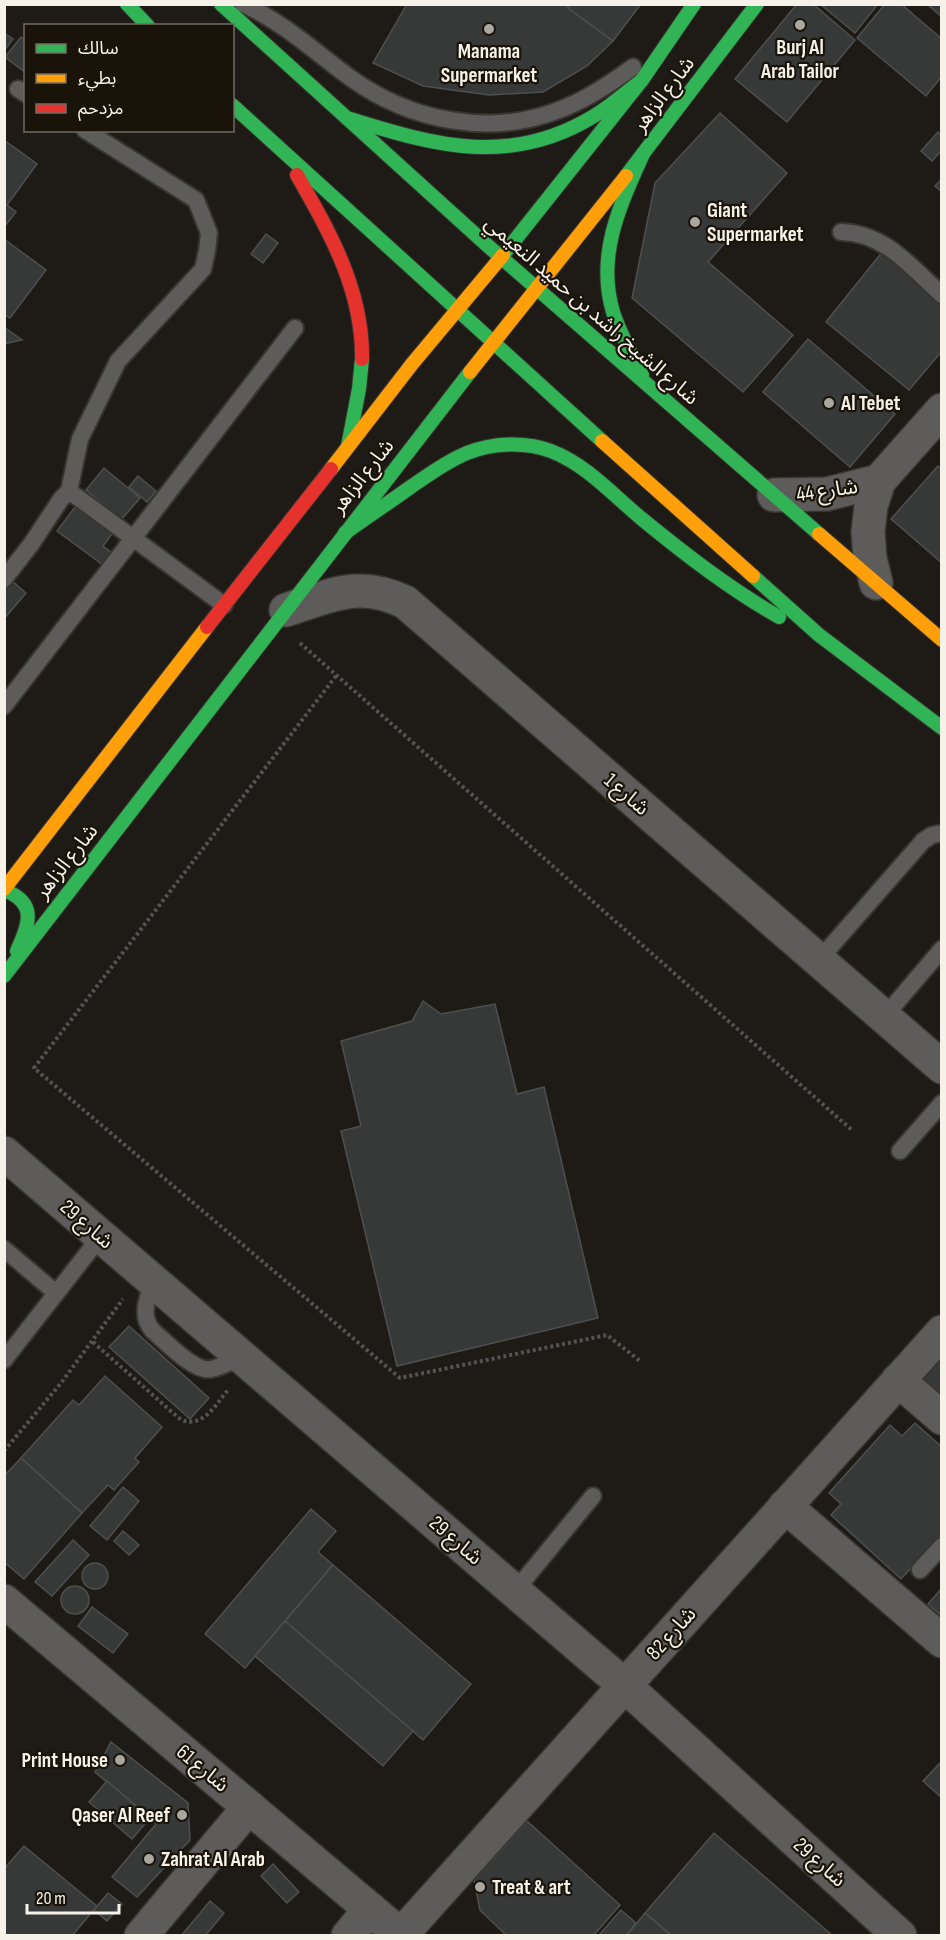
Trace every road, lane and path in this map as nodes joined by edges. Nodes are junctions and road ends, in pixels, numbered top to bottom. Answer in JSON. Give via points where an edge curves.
{"nodes":[{"id":1,"x":127,"y":4,"type":"edge"},
{"id":2,"x":221,"y":4,"type":"edge"},
{"id":3,"x":243,"y":4,"type":"edge"},
{"id":4,"x":694,"y":4,"type":"edge"},
{"id":5,"x":757,"y":4,"type":"edge"},
{"id":6,"x":682,"y":21,"type":"junction"},
{"id":7,"x":146,"y":24,"type":"edge"},
{"id":8,"x":642,"y":80,"type":"junction"},
{"id":9,"x":234,"y":107,"type":"edge"},
{"id":10,"x":340,"y":115,"type":"junction"},
{"id":11,"x":88,"y":132,"type":"edge"},
{"id":12,"x":284,"y":150,"type":"junction"},
{"id":13,"x":644,"y":154,"type":"junction"},
{"id":14,"x":841,"y":232,"type":"dead end"},
{"id":15,"x":501,"y":258,"type":"junction"},
{"id":16,"x":537,"y":290,"type":"junction"},
{"id":17,"x":942,"y":294,"type":"edge"},
{"id":18,"x":457,"y":310,"type":"junction"},
{"id":19,"x":295,"y":328,"type":"dead end"},
{"id":20,"x":494,"y":344,"type":"junction"},
{"id":21,"x":649,"y":387,"type":"junction"},
{"id":22,"x":942,"y":410,"type":"edge"},
{"id":23,"x":348,"y":446,"type":"junction"},
{"id":24,"x":879,"y":481,"type":"junction"},
{"id":25,"x":69,"y":491,"type":"junction"},
{"id":26,"x":774,"y":495,"type":"junction"},
{"id":27,"x":345,"y":533,"type":"junction"},
{"id":28,"x":132,"y":538,"type":"junction"},
{"id":29,"x":4,"y":579,"type":"edge"},
{"id":30,"x":876,"y":583,"type":"junction"},
{"id":31,"x":224,"y":605,"type":"junction"},
{"id":32,"x":282,"y":616,"type":"junction"},
{"id":33,"x":819,"y":634,"type":"junction"},
{"id":34,"x":942,"y":640,"type":"edge"},
{"id":35,"x":336,"y":676,"type":"junction"},
{"id":36,"x":4,"y":706,"type":"edge"},
{"id":37,"x":942,"y":728,"type":"edge"},
{"id":38,"x":942,"y":833,"type":"edge"},
{"id":39,"x":4,"y":890,"type":"edge"},
{"id":40,"x":942,"y":949,"type":"edge"},
{"id":41,"x":818,"y":961,"type":"junction"},
{"id":42,"x":7,"y":972,"type":"edge"},
{"id":43,"x":884,"y":1017,"type":"junction"},
{"id":44,"x":942,"y":1067,"type":"edge"},
{"id":45,"x":942,"y":1103,"type":"edge"},
{"id":46,"x":853,"y":1131,"type":"dead end"},
{"id":47,"x":900,"y":1151,"type":"dead end"},
{"id":48,"x":4,"y":1153,"type":"edge"},
{"id":49,"x":101,"y":1236,"type":"junction"},
{"id":50,"x":4,"y":1250,"type":"edge"},
{"id":51,"x":147,"y":1276,"type":"junction"},
{"id":52,"x":56,"y":1293,"type":"junction"},
{"id":53,"x":942,"y":1332,"type":"edge"},
{"id":54,"x":93,"y":1342,"type":"junction"},
{"id":55,"x":4,"y":1360,"type":"edge"},
{"id":56,"x":247,"y":1361,"type":"junction"},
{"id":57,"x":640,"y":1361,"type":"dead end"},
{"id":58,"x":898,"y":1380,"type":"junction"},
{"id":59,"x":942,"y":1418,"type":"edge"},
{"id":60,"x":4,"y":1451,"type":"edge"},
{"id":61,"x":593,"y":1496,"type":"dead end"},
{"id":62,"x":785,"y":1506,"type":"junction"},
{"id":63,"x":942,"y":1546,"type":"edge"},
{"id":64,"x":920,"y":1570,"type":"dead end"},
{"id":65,"x":515,"y":1591,"type":"junction"},
{"id":66,"x":4,"y":1601,"type":"edge"},
{"id":67,"x":942,"y":1641,"type":"edge"},
{"id":68,"x":624,"y":1685,"type":"junction"},
{"id":69,"x":249,"y":1807,"type":"junction"},
{"id":70,"x":370,"y":1909,"type":"junction"},
{"id":71,"x":141,"y":1935,"type":"edge"},
{"id":72,"x":348,"y":1935,"type":"edge"},
{"id":73,"x":401,"y":1935,"type":"edge"},
{"id":74,"x":900,"y":1935,"type":"edge"}],
"edges":[{"from":1,"to":7,"type":"main road"},
{"from":2,"to":10,"type":"main road","name":"شارع الشيخ راشد بن حميد النعيمي"},
{"from":3,"to":6,"type":"lane","via":[[281,24],[377,96],[405,109],[465,123],[527,119],[587,98],[638,63]]},
{"from":4,"to":6,"type":"main road","name":"شارع الزاهر"},
{"from":5,"to":13,"type":"main road","name":"شارع الزاهر"},
{"from":6,"to":8,"type":"main road","name":"شارع الزاهر"},
{"from":8,"to":10,"type":"main road","via":[[593,116],[565,130],[542,139],[496,147],[434,143]]},
{"from":8,"to":15,"type":"main road","name":"شارع الزاهر"},
{"from":9,"to":12,"type":"main road"},
{"from":10,"to":15,"type":"main road","name":"شارع الشيخ راشد بن حميد النعيمي"},
{"from":11,"to":25,"type":"lane","via":[[196,200],[209,233],[202,268],[118,360],[80,439]]},
{"from":12,"to":18,"type":"main road"},
{"from":12,"to":23,"type":"main road","via":[[340,252],[353,284],[362,356]]},
{"from":13,"to":16,"type":"main road","name":"شارع الزاهر"},
{"from":13,"to":21,"type":"main road","via":[[614,219],[606,271],[613,312]]},
{"from":14,"to":17,"type":"lane","via":[[867,235],[886,246]]},
{"from":15,"to":16,"type":"main road","name":"شارع الشيخ راشد بن حميد النعيمي"},
{"from":15,"to":18,"type":"main road","name":"شارع الزاهر"},
{"from":16,"to":20,"type":"main road","name":"شارع الزاهر"},
{"from":16,"to":21,"type":"main road","name":"شارع الشيخ راشد بن حميد النعيمي"},
{"from":18,"to":20,"type":"main road"},
{"from":18,"to":23,"type":"main road","name":"شارع الزاهر"},
{"from":19,"to":28,"type":"lane"},
{"from":20,"to":27,"type":"main road","name":"شارع الزاهر"},
{"from":20,"to":33,"type":"main road"},
{"from":21,"to":26,"type":"main road","name":"شارع الشيخ راشد بن حميد النعيمي"},
{"from":22,"to":24,"type":"street","name":"شارع 44"},
{"from":23,"to":31,"type":"main road","name":"شارع الزاهر"},
{"from":24,"to":26,"type":"street","name":"شارع 44","via":[[827,494]]},
{"from":24,"to":30,"type":"street","name":"شارع 44","via":[[868,532]]},
{"from":25,"to":28,"type":"lane"},
{"from":25,"to":29,"type":"lane"},
{"from":26,"to":30,"type":"main road","name":"شارع الشيخ راشد بن حميد النعيمي"},
{"from":27,"to":32,"type":"main road","name":"شارع الزاهر"},
{"from":27,"to":33,"type":"main road","via":[[455,458],[474,450],[520,445],[550,451],[579,466],[718,580],[758,606]]},
{"from":28,"to":31,"type":"lane"},
{"from":28,"to":36,"type":"lane"},
{"from":30,"to":34,"type":"main road","name":"شارع الشيخ راشد بن حميد النعيمي"},
{"from":31,"to":39,"type":"main road","name":"شارع الزاهر"},
{"from":32,"to":35,"type":"path"},
{"from":32,"to":41,"type":"street","name":"شارع 1","via":[[350,591],[387,593],[405,602]]},
{"from":32,"to":42,"type":"main road","name":"شارع الزاهر"},
{"from":33,"to":37,"type":"main road"},
{"from":35,"to":46,"type":"path"},
{"from":35,"to":57,"type":"path","via":[[34,1068],[400,1378],[608,1335]]},
{"from":38,"to":41,"type":"lane","via":[[924,841]]},
{"from":39,"to":42,"type":"main road","via":[[22,899],[29,918]]},
{"from":40,"to":43,"type":"lane"},
{"from":41,"to":43,"type":"street","name":"شارع 1"},
{"from":43,"to":44,"type":"street","name":"شارع 1"},
{"from":45,"to":47,"type":"lane"},
{"from":48,"to":49,"type":"street","name":"شارع 29"},
{"from":49,"to":51,"type":"street","name":"شارع 29"},
{"from":49,"to":52,"type":"lane"},
{"from":50,"to":52,"type":"lane"},
{"from":51,"to":54,"type":"path"},
{"from":51,"to":56,"type":"street","name":"شارع 29"},
{"from":52,"to":55,"type":"lane"},
{"from":53,"to":58,"type":"street","name":"شارع 82"},
{"from":54,"to":56,"type":"path","via":[[188,1422],[203,1419]]},
{"from":54,"to":60,"type":"path"},
{"from":56,"to":65,"type":"street","name":"شارع 29"},
{"from":58,"to":59,"type":"street"},
{"from":58,"to":62,"type":"street","name":"شارع 82"},
{"from":61,"to":65,"type":"lane"},
{"from":62,"to":67,"type":"street"},
{"from":62,"to":68,"type":"street","name":"شارع 82"},
{"from":63,"to":64,"type":"lane"},
{"from":65,"to":68,"type":"street","name":"شارع 29"},
{"from":66,"to":69,"type":"street","name":"شارع 61"},
{"from":68,"to":73,"type":"street","name":"شارع 82"},
{"from":68,"to":74,"type":"street","name":"شارع 29"},
{"from":69,"to":70,"type":"street","name":"شارع 61"},
{"from":69,"to":71,"type":"street"},
{"from":70,"to":72,"type":"street"},
{"from":70,"to":73,"type":"street","name":"شارع 61"}]}
